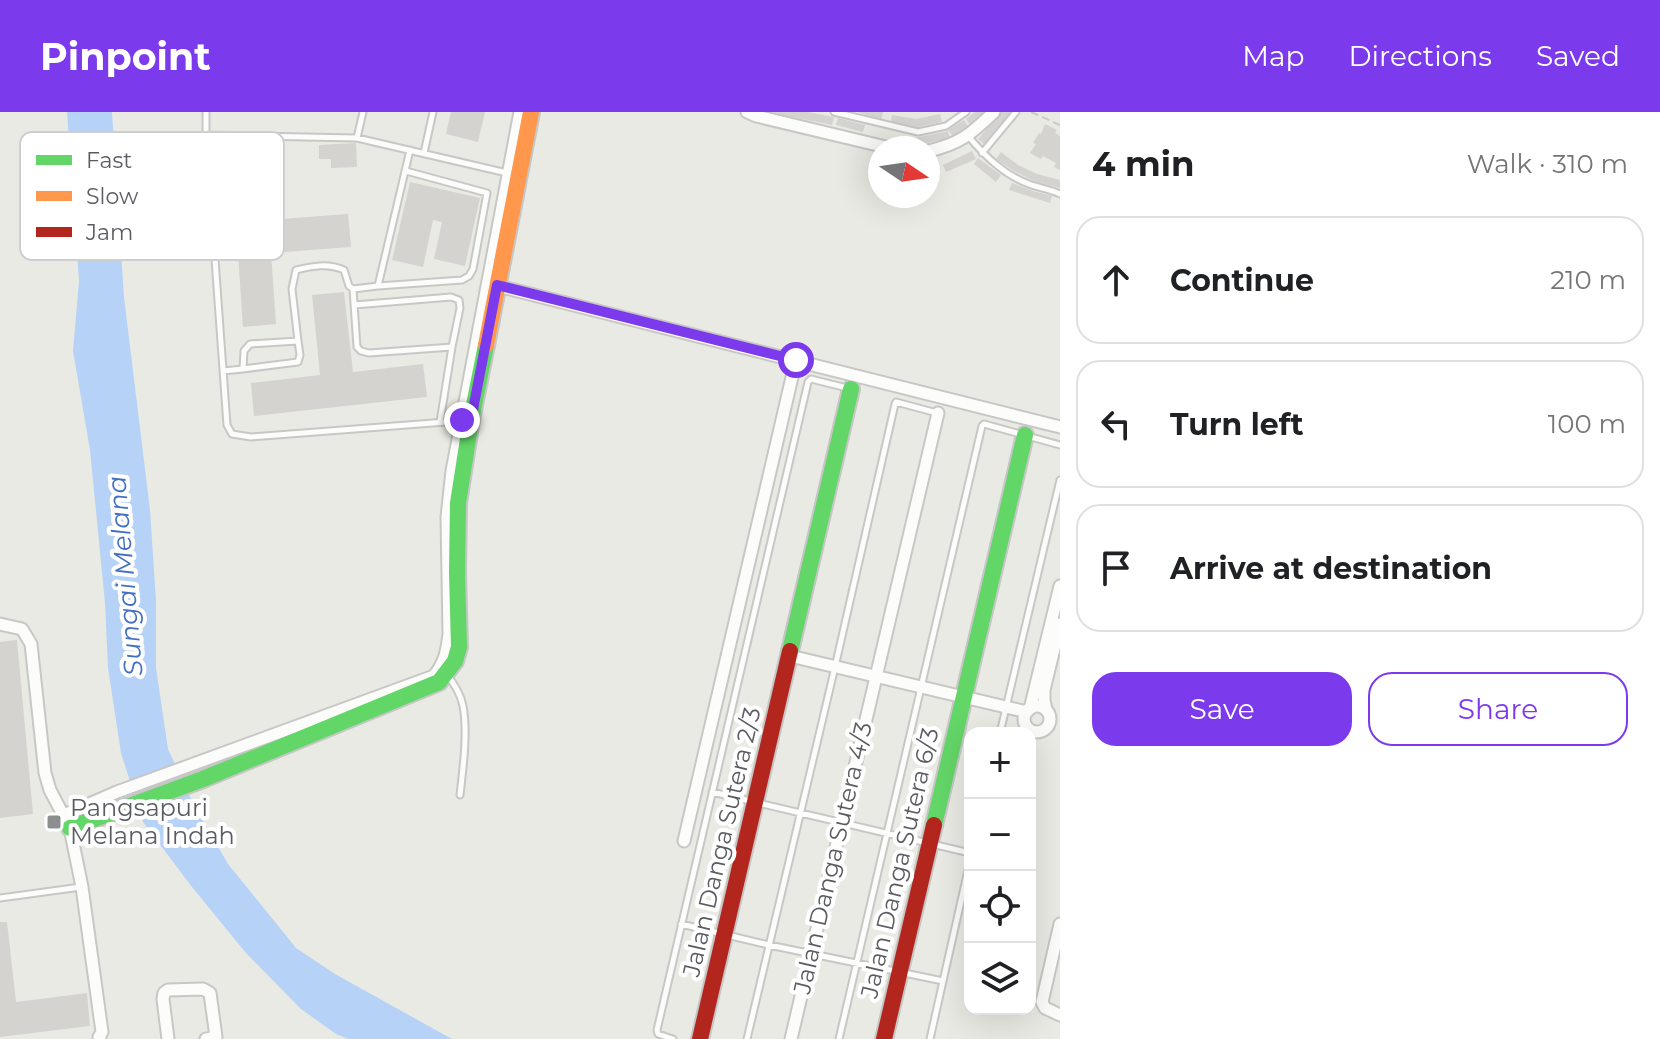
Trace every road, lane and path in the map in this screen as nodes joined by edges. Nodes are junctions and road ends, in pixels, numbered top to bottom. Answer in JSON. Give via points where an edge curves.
{"nodes":[{"id":1,"x":363,"y":112,"type":"edge"},
{"id":2,"x":433,"y":112,"type":"edge"},
{"id":3,"x":520,"y":112,"type":"edge"},
{"id":4,"x":531,"y":112,"type":"edge"},
{"id":5,"x":834,"y":112,"type":"edge"},
{"id":6,"x":966,"y":112,"type":"edge"},
{"id":7,"x":994,"y":112,"type":"edge"},
{"id":8,"x":1016,"y":112,"type":"edge"},
{"id":9,"x":1031,"y":112,"type":"edge"},
{"id":10,"x":753,"y":113,"type":"edge"},
{"id":11,"x":1060,"y":125,"type":"edge"},
{"id":12,"x":968,"y":136,"type":"junction"},
{"id":13,"x":284,"y":137,"type":"edge"},
{"id":14,"x":357,"y":138,"type":"junction"},
{"id":15,"x":868,"y":142,"type":"edge"},
{"id":16,"x":940,"y":149,"type":"edge"},
{"id":17,"x":410,"y":150,"type":"junction"},
{"id":18,"x":424,"y":153,"type":"junction"},
{"id":19,"x":982,"y":153,"type":"junction"},
{"id":20,"x":405,"y":171,"type":"junction"},
{"id":21,"x":514,"y":174,"type":"junction"},
{"id":22,"x":1060,"y":194,"type":"edge"},
{"id":23,"x":215,"y":260,"type":"edge"},
{"id":24,"x":492,"y":284,"type":"junction"},
{"id":25,"x":378,"y":286,"type":"junction"},
{"id":26,"x":353,"y":289,"type":"junction"},
{"id":27,"x":354,"y":305,"type":"junction"},
{"id":28,"x":298,"y":341,"type":"junction"},
{"id":29,"x":452,"y":347,"type":"junction"},
{"id":30,"x":796,"y":360,"type":"junction"},
{"id":31,"x":243,"y":369,"type":"junction"},
{"id":32,"x":223,"y":371,"type":"junction"},
{"id":33,"x":851,"y":389,"type":"joint"},
{"id":34,"x":938,"y":413,"type":"joint"},
{"id":35,"x":467,"y":420,"type":"junction"},
{"id":36,"x":440,"y":422,"type":"junction"},
{"id":37,"x":1060,"y":427,"type":"edge"},
{"id":38,"x":1025,"y":435,"type":"junction"},
{"id":39,"x":1060,"y":445,"type":"edge"},
{"id":40,"x":1060,"y":480,"type":"edge"},
{"id":41,"x":1060,"y":586,"type":"edge"},
{"id":42,"x":0,"y":624,"type":"edge"},
{"id":43,"x":1060,"y":624,"type":"edge"},
{"id":44,"x":790,"y":656,"type":"junction"},
{"id":45,"x":835,"y":667,"type":"junction"},
{"id":46,"x":447,"y":673,"type":"junction"},
{"id":47,"x":875,"y":677,"type":"junction"},
{"id":48,"x":921,"y":687,"type":"junction"},
{"id":49,"x":963,"y":697,"type":"junction"},
{"id":50,"x":1006,"y":707,"type":"junction"},
{"id":51,"x":1028,"y":710,"type":"junction"},
{"id":52,"x":1053,"y":718,"type":"edge"},
{"id":53,"x":1001,"y":727,"type":"edge"},
{"id":54,"x":712,"y":792,"type":"junction"},
{"id":55,"x":460,"y":795,"type":"dead end"},
{"id":56,"x":119,"y":800,"type":"junction"},
{"id":57,"x":755,"y":803,"type":"junction"},
{"id":58,"x":799,"y":813,"type":"junction"},
{"id":59,"x":67,"y":821,"type":"junction"},
{"id":60,"x":842,"y":824,"type":"junction"},
{"id":61,"x":887,"y":834,"type":"junction"},
{"id":62,"x":684,"y":841,"type":"dead end"},
{"id":63,"x":929,"y":844,"type":"junction"},
{"id":64,"x":964,"y":852,"type":"edge"},
{"id":65,"x":968,"y":871,"type":"edge"},
{"id":66,"x":82,"y":887,"type":"junction"},
{"id":67,"x":0,"y":898,"type":"edge"},
{"id":68,"x":681,"y":924,"type":"junction"},
{"id":69,"x":1060,"y":924,"type":"edge"},
{"id":70,"x":724,"y":934,"type":"junction"},
{"id":71,"x":769,"y":945,"type":"junction"},
{"id":72,"x":810,"y":954,"type":"junction"},
{"id":73,"x":856,"y":964,"type":"junction"},
{"id":74,"x":900,"y":973,"type":"junction"},
{"id":75,"x":943,"y":981,"type":"junction"},
{"id":76,"x":1060,"y":1015,"type":"edge"},
{"id":77,"x":96,"y":1038,"type":"edge"},
{"id":78,"x":168,"y":1039,"type":"edge"},
{"id":79,"x":206,"y":1039,"type":"edge"},
{"id":80,"x":673,"y":1039,"type":"edge"},
{"id":81,"x":700,"y":1039,"type":"edge"},
{"id":82,"x":747,"y":1039,"type":"edge"},
{"id":83,"x":791,"y":1039,"type":"edge"},
{"id":84,"x":839,"y":1039,"type":"edge"},
{"id":85,"x":884,"y":1039,"type":"edge"},
{"id":86,"x":930,"y":1039,"type":"edge"}],
"edges":[{"from":1,"to":14,"type":"lane"},
{"from":2,"to":18,"type":"lane"},
{"from":3,"to":21,"type":"street"},
{"from":4,"to":21,"type":"street"},
{"from":5,"to":6,"type":"lane","via":[[918,132],[946,126]]},
{"from":7,"to":12,"type":"street"},
{"from":8,"to":19,"type":"lane"},
{"from":9,"to":11,"type":"path"},
{"from":10,"to":15,"type":"street"},
{"from":12,"to":16,"type":"street"},
{"from":12,"to":19,"type":"lane"},
{"from":13,"to":14,"type":"lane"},
{"from":14,"to":17,"type":"lane"},
{"from":17,"to":18,"type":"lane"},
{"from":17,"to":20,"type":"lane"},
{"from":18,"to":21,"type":"lane"},
{"from":19,"to":22,"type":"lane","via":[[1010,175]]},
{"from":20,"to":25,"type":"lane"},
{"from":20,"to":25,"type":"lane","via":[[487,193],[473,269],[462,280]]},
{"from":21,"to":24,"type":"street"},
{"from":23,"to":32,"type":"lane"},
{"from":24,"to":30,"type":"street"},
{"from":24,"to":35,"type":"street"},
{"from":25,"to":26,"type":"lane"},
{"from":26,"to":27,"type":"lane"},
{"from":26,"to":28,"type":"lane","via":[[337,267],[296,270],[292,289]]},
{"from":27,"to":29,"type":"lane","via":[[361,351]]},
{"from":27,"to":29,"type":"lane","via":[[459,300]]},
{"from":28,"to":31,"type":"lane","via":[[250,344]]},
{"from":28,"to":31,"type":"lane","via":[[298,362]]},
{"from":29,"to":36,"type":"lane"},
{"from":30,"to":37,"type":"street"},
{"from":30,"to":62,"type":"street"},
{"from":31,"to":32,"type":"lane"},
{"from":32,"to":36,"type":"lane","via":[[232,434],[251,437]]},
{"from":33,"to":44,"type":"street","name":"Jalan Danga Sutera 2/3"},
{"from":33,"to":54,"type":"lane","via":[[808,382]]},
{"from":34,"to":45,"type":"lane","via":[[895,404]]},
{"from":34,"to":47,"type":"street","name":"Jalan Danga Sutera 4/3"},
{"from":35,"to":36,"type":"lane"},
{"from":35,"to":46,"type":"street","via":[[458,503],[459,647]]},
{"from":35,"to":56,"type":"street","via":[[452,471],[447,517],[447,654],[434,676],[194,763]]},
{"from":38,"to":39,"type":"lane"},
{"from":38,"to":48,"type":"lane","via":[[982,426]]},
{"from":38,"to":49,"type":"street","name":"Jalan Danga Sutera 6/3"},
{"from":40,"to":50,"type":"lane"},
{"from":41,"to":51,"type":"street"},
{"from":42,"to":59,"type":"street","via":[[22,629],[31,644],[45,773]]},
{"from":43,"to":52,"type":"street","via":[[1044,690]]},
{"from":44,"to":45,"type":"street"},
{"from":44,"to":57,"type":"street","name":"Jalan Danga Sutera 2/3"},
{"from":45,"to":47,"type":"street"},
{"from":45,"to":58,"type":"lane"},
{"from":46,"to":55,"type":"lane","via":[[463,705]]},
{"from":46,"to":56,"type":"street","via":[[439,682],[203,779]]},
{"from":47,"to":48,"type":"street"},
{"from":47,"to":60,"type":"street","name":"Jalan Danga Sutera 4/3"},
{"from":48,"to":49,"type":"street"},
{"from":48,"to":61,"type":"lane"},
{"from":49,"to":50,"type":"street"},
{"from":49,"to":63,"type":"street","name":"Jalan Danga Sutera 6/3"},
{"from":50,"to":51,"type":"street"},
{"from":50,"to":53,"type":"lane"},
{"from":51,"to":52,"type":"street","via":[[1038,706]]},
{"from":51,"to":52,"type":"street","via":[[1025,720],[1036,732]]},
{"from":54,"to":57,"type":"lane"},
{"from":54,"to":68,"type":"lane"},
{"from":56,"to":59,"type":"street"},
{"from":57,"to":58,"type":"lane"},
{"from":57,"to":70,"type":"street","name":"Jalan Danga Sutera 2/3"},
{"from":58,"to":60,"type":"lane"},
{"from":58,"to":71,"type":"lane"},
{"from":59,"to":66,"type":"street"},
{"from":60,"to":61,"type":"lane"},
{"from":60,"to":72,"type":"street","name":"Jalan Danga Sutera 4/3"},
{"from":61,"to":63,"type":"lane"},
{"from":61,"to":73,"type":"lane"},
{"from":63,"to":64,"type":"lane"},
{"from":63,"to":74,"type":"street","name":"Jalan Danga Sutera 6/3"},
{"from":65,"to":75,"type":"lane"},
{"from":66,"to":67,"type":"lane"},
{"from":66,"to":77,"type":"street","via":[[102,1032]]},
{"from":68,"to":70,"type":"lane"},
{"from":68,"to":80,"type":"lane","via":[[657,1030]]},
{"from":69,"to":76,"type":"street","via":[[1042,1002]]},
{"from":70,"to":71,"type":"lane"},
{"from":70,"to":81,"type":"street","name":"Jalan Danga Sutera 2/3"},
{"from":71,"to":72,"type":"lane"},
{"from":71,"to":82,"type":"lane"},
{"from":72,"to":73,"type":"lane"},
{"from":72,"to":83,"type":"street","name":"Jalan Danga Sutera 4/3"},
{"from":73,"to":74,"type":"lane"},
{"from":73,"to":84,"type":"lane"},
{"from":74,"to":75,"type":"lane"},
{"from":74,"to":85,"type":"street","name":"Jalan Danga Sutera 6/3"},
{"from":75,"to":86,"type":"lane"},
{"from":78,"to":79,"type":"street","via":[[164,993],[203,989],[210,993],[216,1037]]}]}
